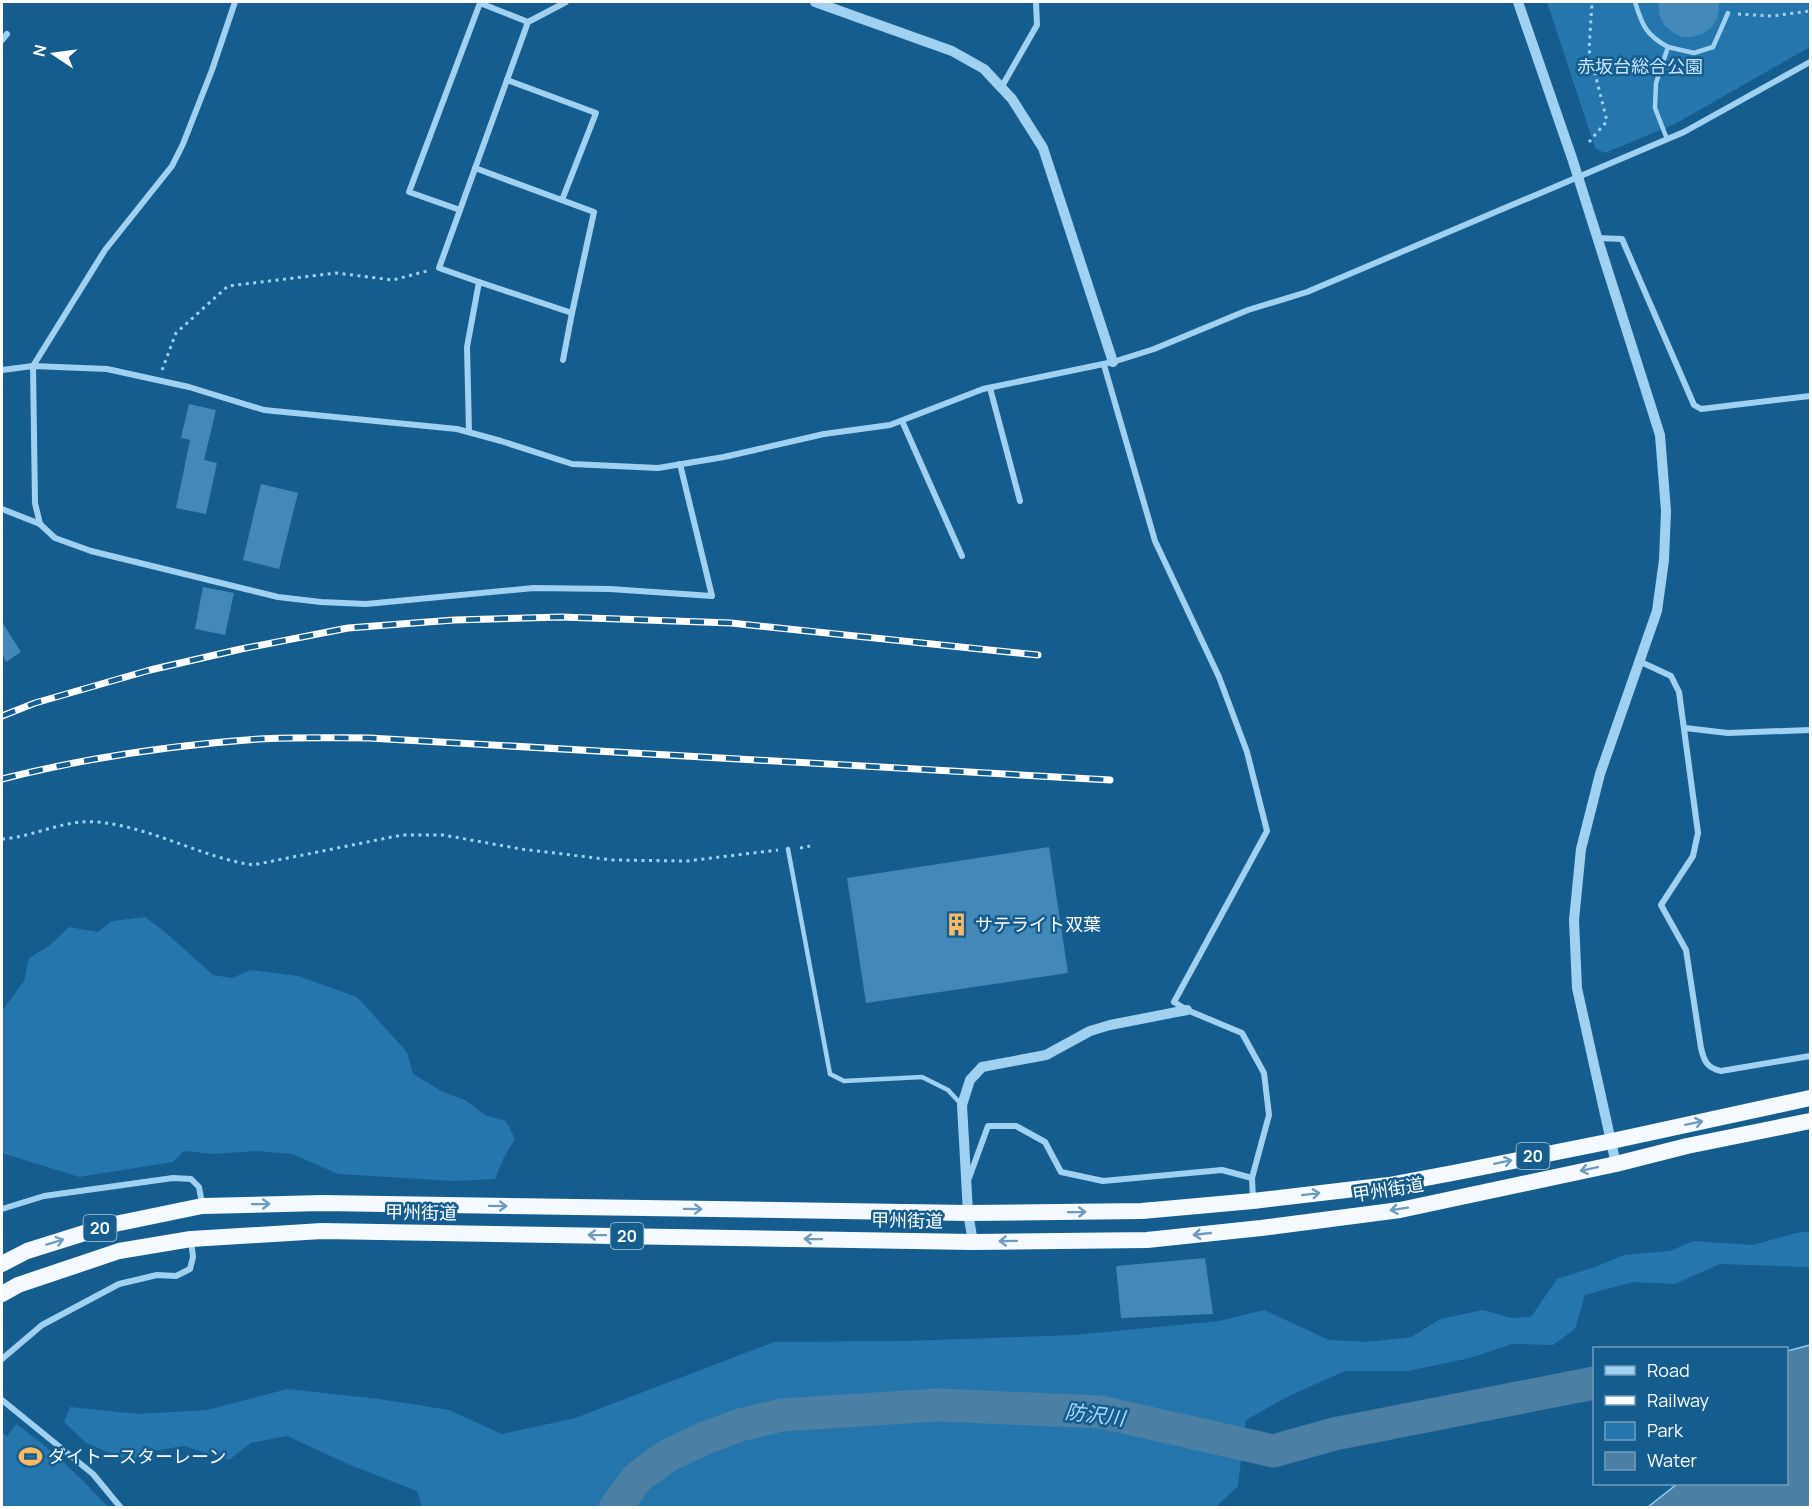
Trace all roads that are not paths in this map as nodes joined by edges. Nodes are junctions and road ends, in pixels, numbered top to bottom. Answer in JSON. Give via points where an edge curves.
{"nodes":[{"id":1,"x":235,"y":2,"type":"edge"},
{"id":2,"x":566,"y":2,"type":"edge"},
{"id":3,"x":815,"y":2,"type":"edge"},
{"id":4,"x":1036,"y":2,"type":"edge"},
{"id":5,"x":1518,"y":2,"type":"edge"},
{"id":6,"x":1635,"y":2,"type":"edge"},
{"id":7,"x":1728,"y":13,"type":"road end"},
{"id":8,"x":528,"y":22,"type":"junction"},
{"id":9,"x":7,"y":34,"type":"dead end"},
{"id":10,"x":2,"y":40,"type":"edge"},
{"id":11,"x":1668,"y":47,"type":"junction"},
{"id":12,"x":1810,"y":62,"type":"edge"},
{"id":13,"x":507,"y":80,"type":"junction"},
{"id":14,"x":1001,"y":88,"type":"junction"},
{"id":15,"x":1667,"y":139,"type":"junction"},
{"id":16,"x":475,"y":168,"type":"junction"},
{"id":17,"x":1578,"y":178,"type":"junction"},
{"id":18,"x":562,"y":200,"type":"junction"},
{"id":19,"x":460,"y":210,"type":"junction"},
{"id":20,"x":1597,"y":238,"type":"junction"},
{"id":21,"x":478,"y":282,"type":"junction"},
{"id":22,"x":573,"y":313,"type":"junction"},
{"id":23,"x":563,"y":360,"type":"dead end"},
{"id":24,"x":1108,"y":363,"type":"junction"},
{"id":25,"x":33,"y":366,"type":"junction"},
{"id":26,"x":2,"y":370,"type":"edge"},
{"id":27,"x":990,"y":388,"type":"junction"},
{"id":28,"x":1810,"y":396,"type":"edge"},
{"id":29,"x":902,"y":421,"type":"junction"},
{"id":30,"x":469,"y":432,"type":"junction"},
{"id":31,"x":680,"y":464,"type":"junction"},
{"id":32,"x":1020,"y":501,"type":"dead end"},
{"id":33,"x":2,"y":509,"type":"edge"},
{"id":34,"x":40,"y":524,"type":"junction"},
{"id":35,"x":962,"y":556,"type":"dead end"},
{"id":36,"x":1641,"y":662,"type":"junction"},
{"id":37,"x":1685,"y":728,"type":"junction"},
{"id":38,"x":1810,"y":730,"type":"edge"},
{"id":39,"x":788,"y":849,"type":"road end"},
{"id":40,"x":1187,"y":1010,"type":"junction"},
{"id":41,"x":1810,"y":1056,"type":"edge"},
{"id":42,"x":1810,"y":1098,"type":"edge"},
{"id":43,"x":962,"y":1105,"type":"junction"},
{"id":44,"x":1810,"y":1121,"type":"edge"},
{"id":45,"x":1612,"y":1141,"type":"junction"},
{"id":46,"x":1616,"y":1164,"type":"junction"},
{"id":47,"x":1252,"y":1178,"type":"junction"},
{"id":48,"x":967,"y":1184,"type":"junction"},
{"id":49,"x":1253,"y":1201,"type":"junction"},
{"id":50,"x":202,"y":1206,"type":"junction"},
{"id":51,"x":2,"y":1209,"type":"edge"},
{"id":52,"x":968,"y":1214,"type":"junction"},
{"id":53,"x":191,"y":1239,"type":"junction"},
{"id":54,"x":973,"y":1242,"type":"junction"},
{"id":55,"x":2,"y":1264,"type":"edge"},
{"id":56,"x":2,"y":1294,"type":"edge"},
{"id":57,"x":2,"y":1359,"type":"edge"},
{"id":58,"x":2,"y":1400,"type":"edge"},
{"id":59,"x":121,"y":1508,"type":"edge"}],
"edges":[{"from":1,"to":25,"type":"street","via":[[208,81],[172,166],[105,250]]},
{"from":2,"to":8,"type":"street"},
{"from":3,"to":14,"type":"street","via":[[952,51],[984,69]]},
{"from":4,"to":14,"type":"street","via":[[1037,25]]},
{"from":5,"to":17,"type":"street"},
{"from":6,"to":11,"type":"lane","via":[[1641,22],[1654,39]]},
{"from":7,"to":11,"type":"lane","via":[[1713,47],[1694,53]]},
{"from":8,"to":13,"type":"street"},
{"from":8,"to":19,"type":"street","via":[[480,3],[409,192]]},
{"from":9,"to":10,"type":"street"},
{"from":11,"to":15,"type":"lane","via":[[1656,83],[1655,108]]},
{"from":12,"to":15,"type":"street"},
{"from":13,"to":16,"type":"street"},
{"from":13,"to":18,"type":"street","via":[[596,113]]},
{"from":14,"to":24,"type":"street","via":[[1043,148]]},
{"from":15,"to":17,"type":"street"},
{"from":16,"to":18,"type":"street"},
{"from":16,"to":19,"type":"street"},
{"from":17,"to":20,"type":"street"},
{"from":17,"to":24,"type":"street","via":[[1307,292]]},
{"from":18,"to":22,"type":"street","via":[[594,212]]},
{"from":19,"to":21,"type":"street","via":[[439,268]]},
{"from":20,"to":28,"type":"street","via":[[1622,239],[1694,405],[1701,409]]},
{"from":20,"to":36,"type":"street","via":[[1660,435],[1666,511],[1664,560],[1657,611]]},
{"from":21,"to":22,"type":"street"},
{"from":21,"to":30,"type":"street","via":[[467,347]]},
{"from":22,"to":23,"type":"street"},
{"from":24,"to":27,"type":"street"},
{"from":24,"to":40,"type":"street","via":[[1155,541],[1219,677],[1247,752],[1267,831],[1174,1002]]},
{"from":25,"to":26,"type":"street"},
{"from":25,"to":30,"type":"street","via":[[107,369],[264,410]]},
{"from":25,"to":34,"type":"street","via":[[35,503]]},
{"from":27,"to":29,"type":"street"},
{"from":27,"to":32,"type":"street"},
{"from":29,"to":31,"type":"street"},
{"from":29,"to":35,"type":"street"},
{"from":30,"to":31,"type":"street","via":[[573,464],[658,468]]},
{"from":31,"to":34,"type":"street","via":[[712,596],[534,588],[366,604],[321,602],[278,597],[91,552],[55,538]]},
{"from":33,"to":34,"type":"street"},
{"from":36,"to":37,"type":"street","via":[[1671,676],[1679,692]]},
{"from":36,"to":45,"type":"street","via":[[1600,774],[1581,849],[1574,920],[1577,988]]},
{"from":37,"to":38,"type":"street","via":[[1728,732]]},
{"from":37,"to":41,"type":"street","via":[[1698,833],[1693,856],[1661,905],[1686,950],[1705,1062],[1721,1071]]},
{"from":39,"to":43,"type":"lane","via":[[830,1074],[844,1082],[922,1077],[948,1090]]},
{"from":40,"to":43,"type":"street","via":[[1110,1025],[1090,1031],[1046,1055],[982,1067],[970,1080]]},
{"from":40,"to":47,"type":"street","via":[[1242,1033],[1264,1073],[1269,1115]]},
{"from":45,"to":42,"type":"highway","name":"甲州街道","number":"20","one_way":true},
{"from":43,"to":48,"type":"street"},
{"from":44,"to":46,"type":"highway","name":"甲州街道","number":"20"},
{"from":45,"to":46,"type":"street"},
{"from":49,"to":45,"type":"highway","name":"甲州街道","number":"20","one_way":true,"via":[[1389,1185]]},
{"from":46,"to":54,"type":"highway","name":"甲州街道","number":"20","one_way":true,"via":[[1400,1210],[1261,1228],[1147,1240]]},
{"from":47,"to":48,"type":"street","via":[[1222,1170],[1102,1181],[1060,1172],[1045,1142],[1016,1126],[988,1126]]},
{"from":47,"to":49,"type":"street"},
{"from":48,"to":52,"type":"street"},
{"from":52,"to":49,"type":"highway","name":"甲州街道","number":"20","one_way":true,"via":[[1142,1211]]},
{"from":50,"to":51,"type":"street","via":[[199,1187],[191,1179],[173,1178],[44,1196]]},
{"from":50,"to":52,"type":"highway","name":"甲州街道","number":"20","one_way":true,"via":[[322,1203]]},
{"from":55,"to":50,"type":"highway","name":"甲州街道","number":"20","one_way":true,"via":[[27,1251],[111,1225]]},
{"from":52,"to":54,"type":"street"},
{"from":54,"to":53,"type":"highway","name":"甲州街道","number":"20","one_way":true,"via":[[322,1231]]},
{"from":53,"to":56,"type":"highway","name":"甲州街道","number":"20","via":[[119,1251]]},
{"from":53,"to":57,"type":"street","via":[[190,1269],[119,1284],[42,1325]]},
{"from":58,"to":59,"type":"street","via":[[93,1474]]}]}
